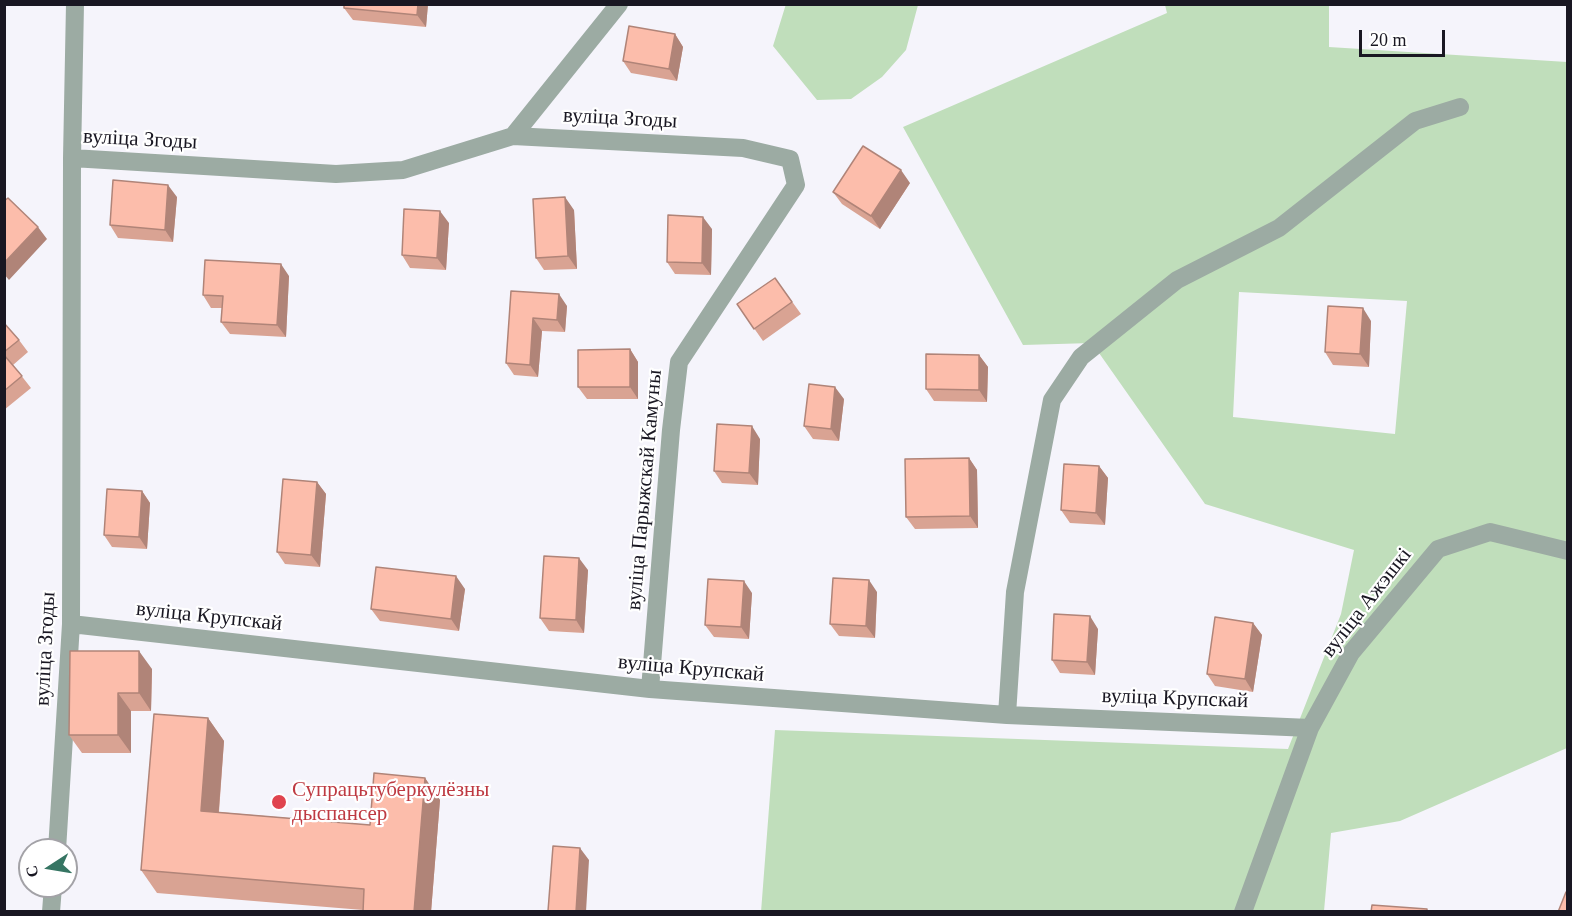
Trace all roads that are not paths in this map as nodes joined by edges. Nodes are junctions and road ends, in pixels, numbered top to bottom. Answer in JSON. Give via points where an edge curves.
{"nodes":[{"id":1,"x":75,"y":4,"type":"edge"},
{"id":2,"x":619,"y":4,"type":"edge"},
{"id":3,"x":1460,"y":107,"type":"dead end"},
{"id":4,"x":513,"y":136,"type":"junction"},
{"id":5,"x":72,"y":158,"type":"junction"},
{"id":6,"x":796,"y":185,"type":"joint"},
{"id":7,"x":1568,"y":551,"type":"edge"},
{"id":8,"x":71,"y":624,"type":"junction"},
{"id":9,"x":650,"y":689,"type":"junction"},
{"id":10,"x":1007,"y":715,"type":"junction"},
{"id":11,"x":1310,"y":728,"type":"junction"},
{"id":12,"x":58,"y":838,"type":"edge"},
{"id":13,"x":1243,"y":912,"type":"edge"}],
"edges":[{"from":1,"to":5,"type":"street"},
{"from":2,"to":4,"type":"street"},
{"from":3,"to":10,"type":"street","via":[[1415,121],[1279,228],[1177,279],[1081,357],[1052,400],[1015,592]]},
{"from":4,"to":5,"type":"street","name":"вуліца Згоды","via":[[403,170],[336,174]]},
{"from":4,"to":6,"type":"street","name":"вуліца Згоды","via":[[743,148],[790,159]]},
{"from":5,"to":8,"type":"street","name":"вуліца Згоды"},
{"from":6,"to":9,"type":"street","name":"вуліца Парыжскай Камуны","via":[[679,362]]},
{"from":7,"to":11,"type":"street","name":"вуліца Ажэшкі","via":[[1490,532],[1438,549],[1351,653]]},
{"from":8,"to":9,"type":"street","name":"вуліца Крупскай"},
{"from":8,"to":12,"type":"street","name":"вуліца Згоды"},
{"from":9,"to":10,"type":"street","name":"вуліца Крупскай"},
{"from":10,"to":11,"type":"street","name":"вуліца Крупскай"},
{"from":11,"to":13,"type":"street","name":"вуліца Ажэшкі"}]}
